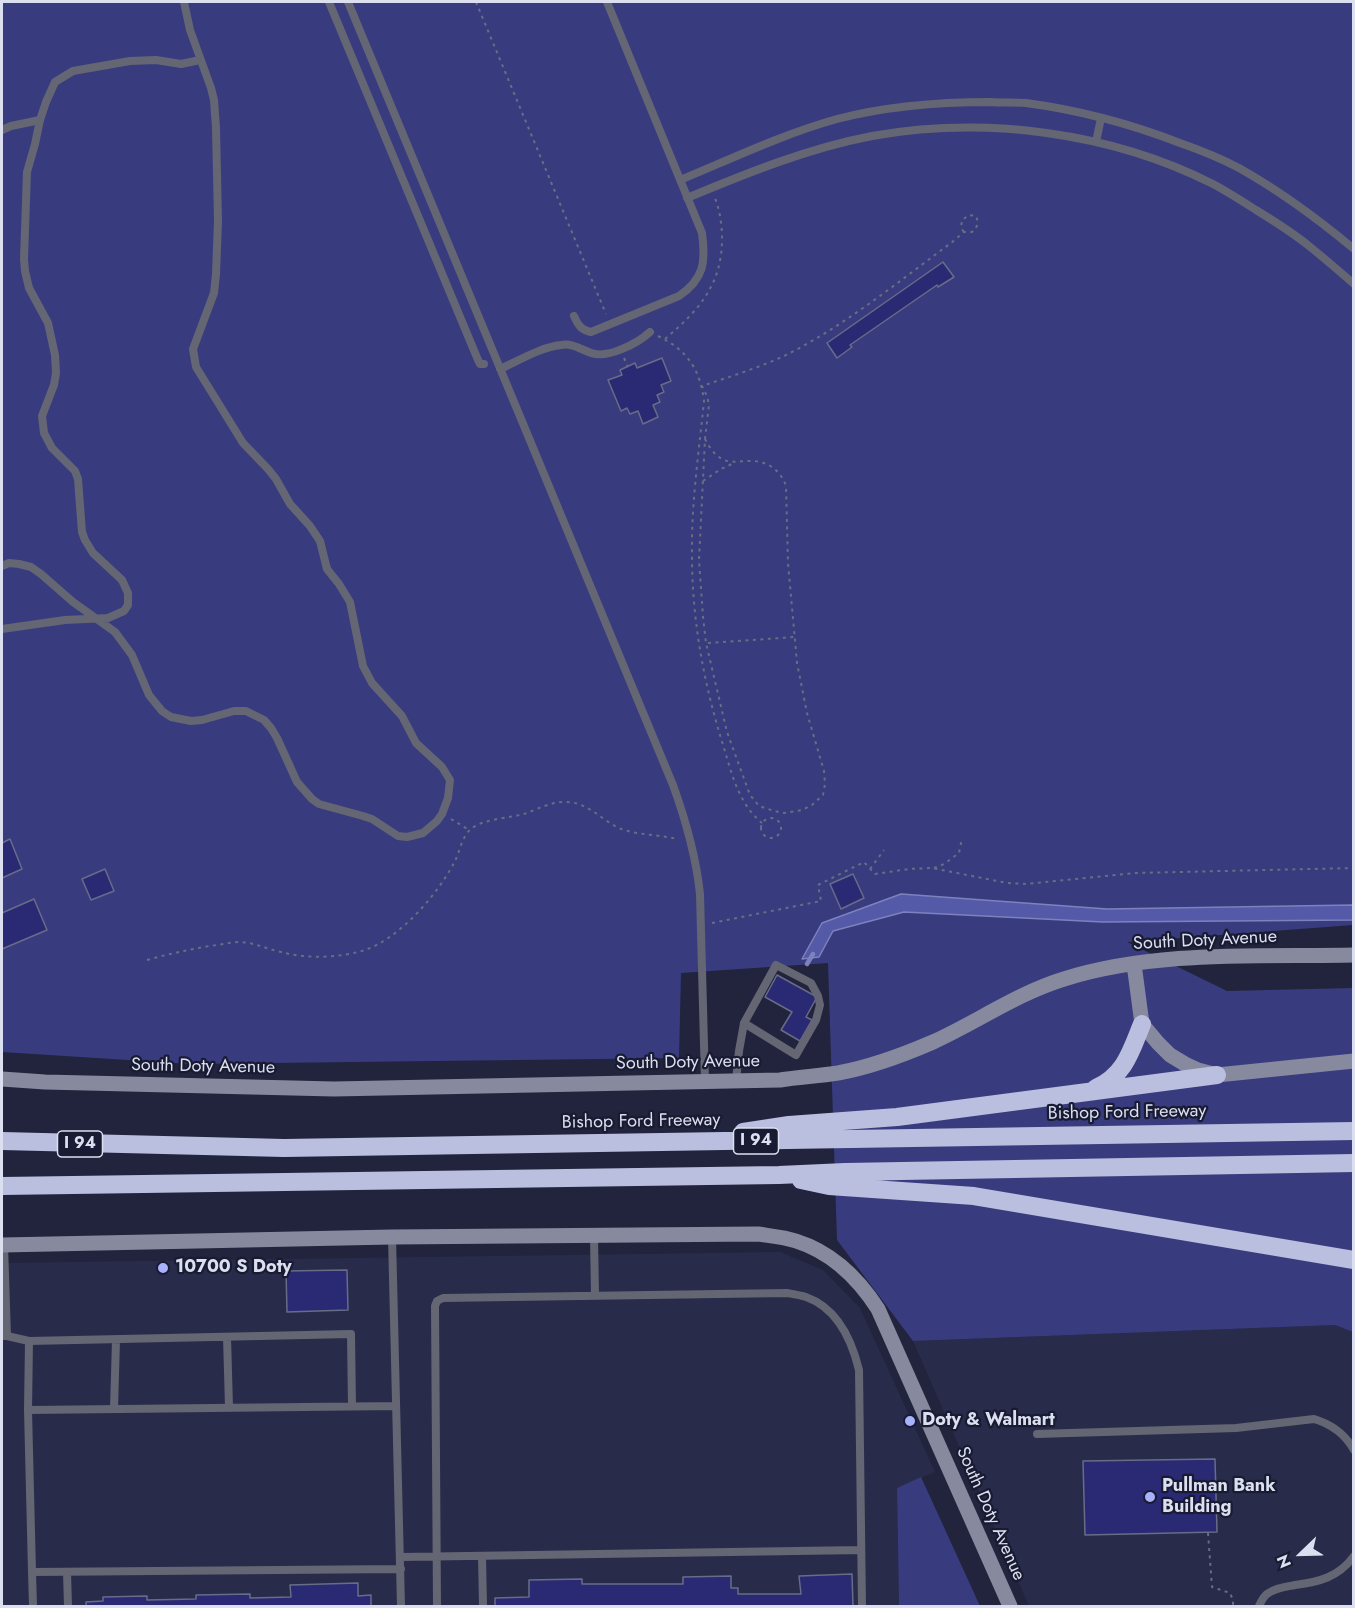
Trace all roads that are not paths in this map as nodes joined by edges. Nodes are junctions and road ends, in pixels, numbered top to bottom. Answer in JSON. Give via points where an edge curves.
{"nodes":[{"id":1,"x":184,"y":2,"type":"edge"},
{"id":2,"x":329,"y":2,"type":"edge"},
{"id":3,"x":348,"y":2,"type":"edge"},
{"id":4,"x":607,"y":2,"type":"edge"},
{"id":5,"x":200,"y":60,"type":"junction"},
{"id":6,"x":1101,"y":118,"type":"junction"},
{"id":7,"x":40,"y":120,"type":"junction"},
{"id":8,"x":2,"y":130,"type":"edge"},
{"id":9,"x":1096,"y":142,"type":"junction"},
{"id":10,"x":680,"y":180,"type":"junction"},
{"id":11,"x":687,"y":198,"type":"junction"},
{"id":12,"x":1353,"y":249,"type":"edge"},
{"id":13,"x":1353,"y":284,"type":"edge"},
{"id":14,"x":574,"y":316,"type":"dead end"},
{"id":15,"x":650,"y":332,"type":"road end"},
{"id":16,"x":484,"y":364,"type":"dead end"},
{"id":17,"x":500,"y":369,"type":"junction"},
{"id":18,"x":2,"y":566,"type":"edge"},
{"id":19,"x":97,"y":619,"type":"junction"},
{"id":20,"x":2,"y":629,"type":"edge"},
{"id":21,"x":1353,"y":955,"type":"edge"},
{"id":22,"x":1134,"y":964,"type":"junction"},
{"id":23,"x":744,"y":1023,"type":"junction"},
{"id":24,"x":1142,"y":1024,"type":"junction"},
{"id":25,"x":1353,"y":1061,"type":"edge"},
{"id":26,"x":1217,"y":1075,"type":"junction"},
{"id":27,"x":2,"y":1079,"type":"edge"},
{"id":28,"x":736,"y":1081,"type":"junction"},
{"id":29,"x":705,"y":1082,"type":"junction"},
{"id":30,"x":1089,"y":1092,"type":"junction"},
{"id":31,"x":1353,"y":1131,"type":"edge"},
{"id":32,"x":2,"y":1141,"type":"edge"},
{"id":33,"x":672,"y":1143,"type":"junction"},
{"id":34,"x":1353,"y":1163,"type":"edge"},
{"id":35,"x":779,"y":1175,"type":"junction"},
{"id":36,"x":2,"y":1186,"type":"edge"},
{"id":37,"x":594,"y":1236,"type":"junction"},
{"id":38,"x":392,"y":1237,"type":"junction"},
{"id":39,"x":3,"y":1245,"type":"edge"},
{"id":40,"x":1353,"y":1260,"type":"edge"},
{"id":41,"x":595,"y":1296,"type":"junction"},
{"id":42,"x":4,"y":1336,"type":"edge"},
{"id":43,"x":227,"y":1337,"type":"junction"},
{"id":44,"x":116,"y":1340,"type":"junction"},
{"id":45,"x":29,"y":1341,"type":"junction"},
{"id":46,"x":352,"y":1406,"type":"junction"},
{"id":47,"x":396,"y":1406,"type":"junction"},
{"id":48,"x":229,"y":1407,"type":"junction"},
{"id":49,"x":114,"y":1409,"type":"junction"},
{"id":50,"x":28,"y":1410,"type":"junction"},
{"id":51,"x":1037,"y":1434,"type":"dead end"},
{"id":52,"x":1353,"y":1450,"type":"edge"},
{"id":53,"x":861,"y":1550,"type":"junction"},
{"id":54,"x":436,"y":1556,"type":"junction"},
{"id":55,"x":482,"y":1556,"type":"junction"},
{"id":56,"x":1353,"y":1556,"type":"edge"},
{"id":57,"x":401,"y":1557,"type":"junction"},
{"id":58,"x":401,"y":1569,"type":"junction"},
{"id":59,"x":32,"y":1572,"type":"junction"},
{"id":60,"x":67,"y":1572,"type":"junction"},
{"id":61,"x":33,"y":1606,"type":"edge"},
{"id":62,"x":68,"y":1606,"type":"edge"},
{"id":63,"x":401,"y":1606,"type":"edge"},
{"id":64,"x":436,"y":1606,"type":"edge"},
{"id":65,"x":483,"y":1606,"type":"edge"},
{"id":66,"x":862,"y":1606,"type":"edge"},
{"id":67,"x":1010,"y":1606,"type":"edge"},
{"id":68,"x":1259,"y":1606,"type":"edge"}],
"edges":[{"from":1,"to":5,"type":"lane"},
{"from":2,"to":16,"type":"lane","via":[[478,360]]},
{"from":3,"to":17,"type":"lane"},
{"from":4,"to":10,"type":"lane"},
{"from":5,"to":7,"type":"lane","via":[[181,64],[138,60],[73,71],[55,82]]},
{"from":5,"to":19,"type":"lane","via":[[214,100],[218,221],[214,293],[193,349],[196,367],[243,443],[276,479],[290,504],[320,541],[327,569],[350,602],[363,666],[372,683],[402,716],[416,743],[450,780],[442,814],[423,833],[406,837],[372,819],[319,804],[297,782],[278,738],[264,720],[246,711],[191,721],[171,717],[149,695],[125,643]]},
{"from":6,"to":9,"type":"lane"},
{"from":6,"to":10,"type":"lane","via":[[1023,103],[905,106],[837,119],[797,132]]},
{"from":6,"to":12,"type":"lane","via":[[1160,135],[1237,167],[1303,209]]},
{"from":7,"to":8,"type":"lane"},
{"from":7,"to":19,"type":"lane","via":[[27,172],[24,259],[29,288],[48,323],[55,355],[54,384],[42,424],[47,440],[75,471],[82,532],[88,546],[122,580],[128,593],[124,611]]},
{"from":9,"to":11,"type":"lane","via":[[1053,134],[963,127],[871,136],[776,163]]},
{"from":9,"to":13,"type":"lane","via":[[1141,155],[1215,185],[1281,225]]},
{"from":10,"to":11,"type":"lane"},
{"from":11,"to":14,"type":"lane","via":[[702,233],[704,255],[700,274],[689,289],[591,332],[584,331]]},
{"from":15,"to":17,"type":"lane","via":[[621,349],[602,354],[562,345]]},
{"from":17,"to":29,"type":"lane","via":[[673,785],[692,843],[701,925]]},
{"from":18,"to":19,"type":"lane","via":[[9,563],[31,567]]},
{"from":19,"to":20,"type":"lane"},
{"from":21,"to":22,"type":"street","name":"South Doty Avenue","via":[[1175,959]]},
{"from":22,"to":24,"type":"street"},
{"from":22,"to":28,"type":"street","name":"South Doty Avenue","via":[[1063,979],[1023,995],[935,1041],[869,1065],[839,1073]]},
{"from":23,"to":23,"type":"lane","via":[[776,965],[811,983],[818,996],[816,1020],[796,1055]]},
{"from":23,"to":28,"type":"lane"},
{"from":24,"to":26,"type":"street","via":[[1170,1055]]},
{"from":24,"to":30,"type":"highway","via":[[1120,1072]]},
{"from":25,"to":26,"type":"street"},
{"from":26,"to":30,"type":"highway"},
{"from":27,"to":29,"type":"street","name":"South Doty Avenue","via":[[334,1089]]},
{"from":28,"to":29,"type":"street","name":"South Doty Avenue"},
{"from":30,"to":33,"type":"highway","via":[[897,1117],[789,1125]]},
{"from":31,"to":33,"type":"highway","name":"Bishop Ford Freeway","number":"I 94"},
{"from":32,"to":33,"type":"highway","name":"Bishop Ford Freeway","number":"I 94","via":[[284,1148]]},
{"from":34,"to":35,"type":"highway","number":"I 94"},
{"from":35,"to":36,"type":"highway","number":"I 94"},
{"from":35,"to":40,"type":"highway","via":[[829,1186],[984,1198]]},
{"from":37,"to":38,"type":"street","name":"South Doty Avenue"},
{"from":37,"to":41,"type":"lane"},
{"from":37,"to":67,"type":"street","name":"South Doty Avenue","via":[[758,1234],[795,1240],[840,1265],[868,1293],[888,1328]]},
{"from":38,"to":39,"type":"street","name":"South Doty Avenue"},
{"from":38,"to":47,"type":"lane"},
{"from":39,"to":42,"type":"lane"},
{"from":41,"to":53,"type":"lane","via":[[787,1293],[805,1296],[826,1309],[846,1333],[860,1370]]},
{"from":41,"to":54,"type":"lane","via":[[443,1298],[435,1304]]},
{"from":42,"to":45,"type":"lane"},
{"from":43,"to":44,"type":"lane"},
{"from":43,"to":46,"type":"lane","via":[[351,1334]]},
{"from":43,"to":48,"type":"lane"},
{"from":44,"to":45,"type":"lane"},
{"from":44,"to":49,"type":"lane"},
{"from":45,"to":50,"type":"lane"},
{"from":46,"to":47,"type":"lane"},
{"from":46,"to":48,"type":"lane"},
{"from":47,"to":57,"type":"lane"},
{"from":48,"to":49,"type":"lane"},
{"from":49,"to":50,"type":"lane"},
{"from":50,"to":59,"type":"lane"},
{"from":51,"to":52,"type":"lane","via":[[1236,1428],[1314,1419],[1336,1429]]},
{"from":53,"to":55,"type":"lane"},
{"from":53,"to":66,"type":"lane"},
{"from":54,"to":55,"type":"lane"},
{"from":54,"to":57,"type":"lane"},
{"from":54,"to":64,"type":"lane"},
{"from":55,"to":65,"type":"lane"},
{"from":56,"to":68,"type":"lane","via":[[1340,1571],[1325,1579],[1267,1594]]},
{"from":57,"to":58,"type":"lane"},
{"from":58,"to":60,"type":"lane"},
{"from":58,"to":63,"type":"lane"},
{"from":59,"to":60,"type":"lane"},
{"from":59,"to":61,"type":"lane"},
{"from":60,"to":62,"type":"lane"}]}
